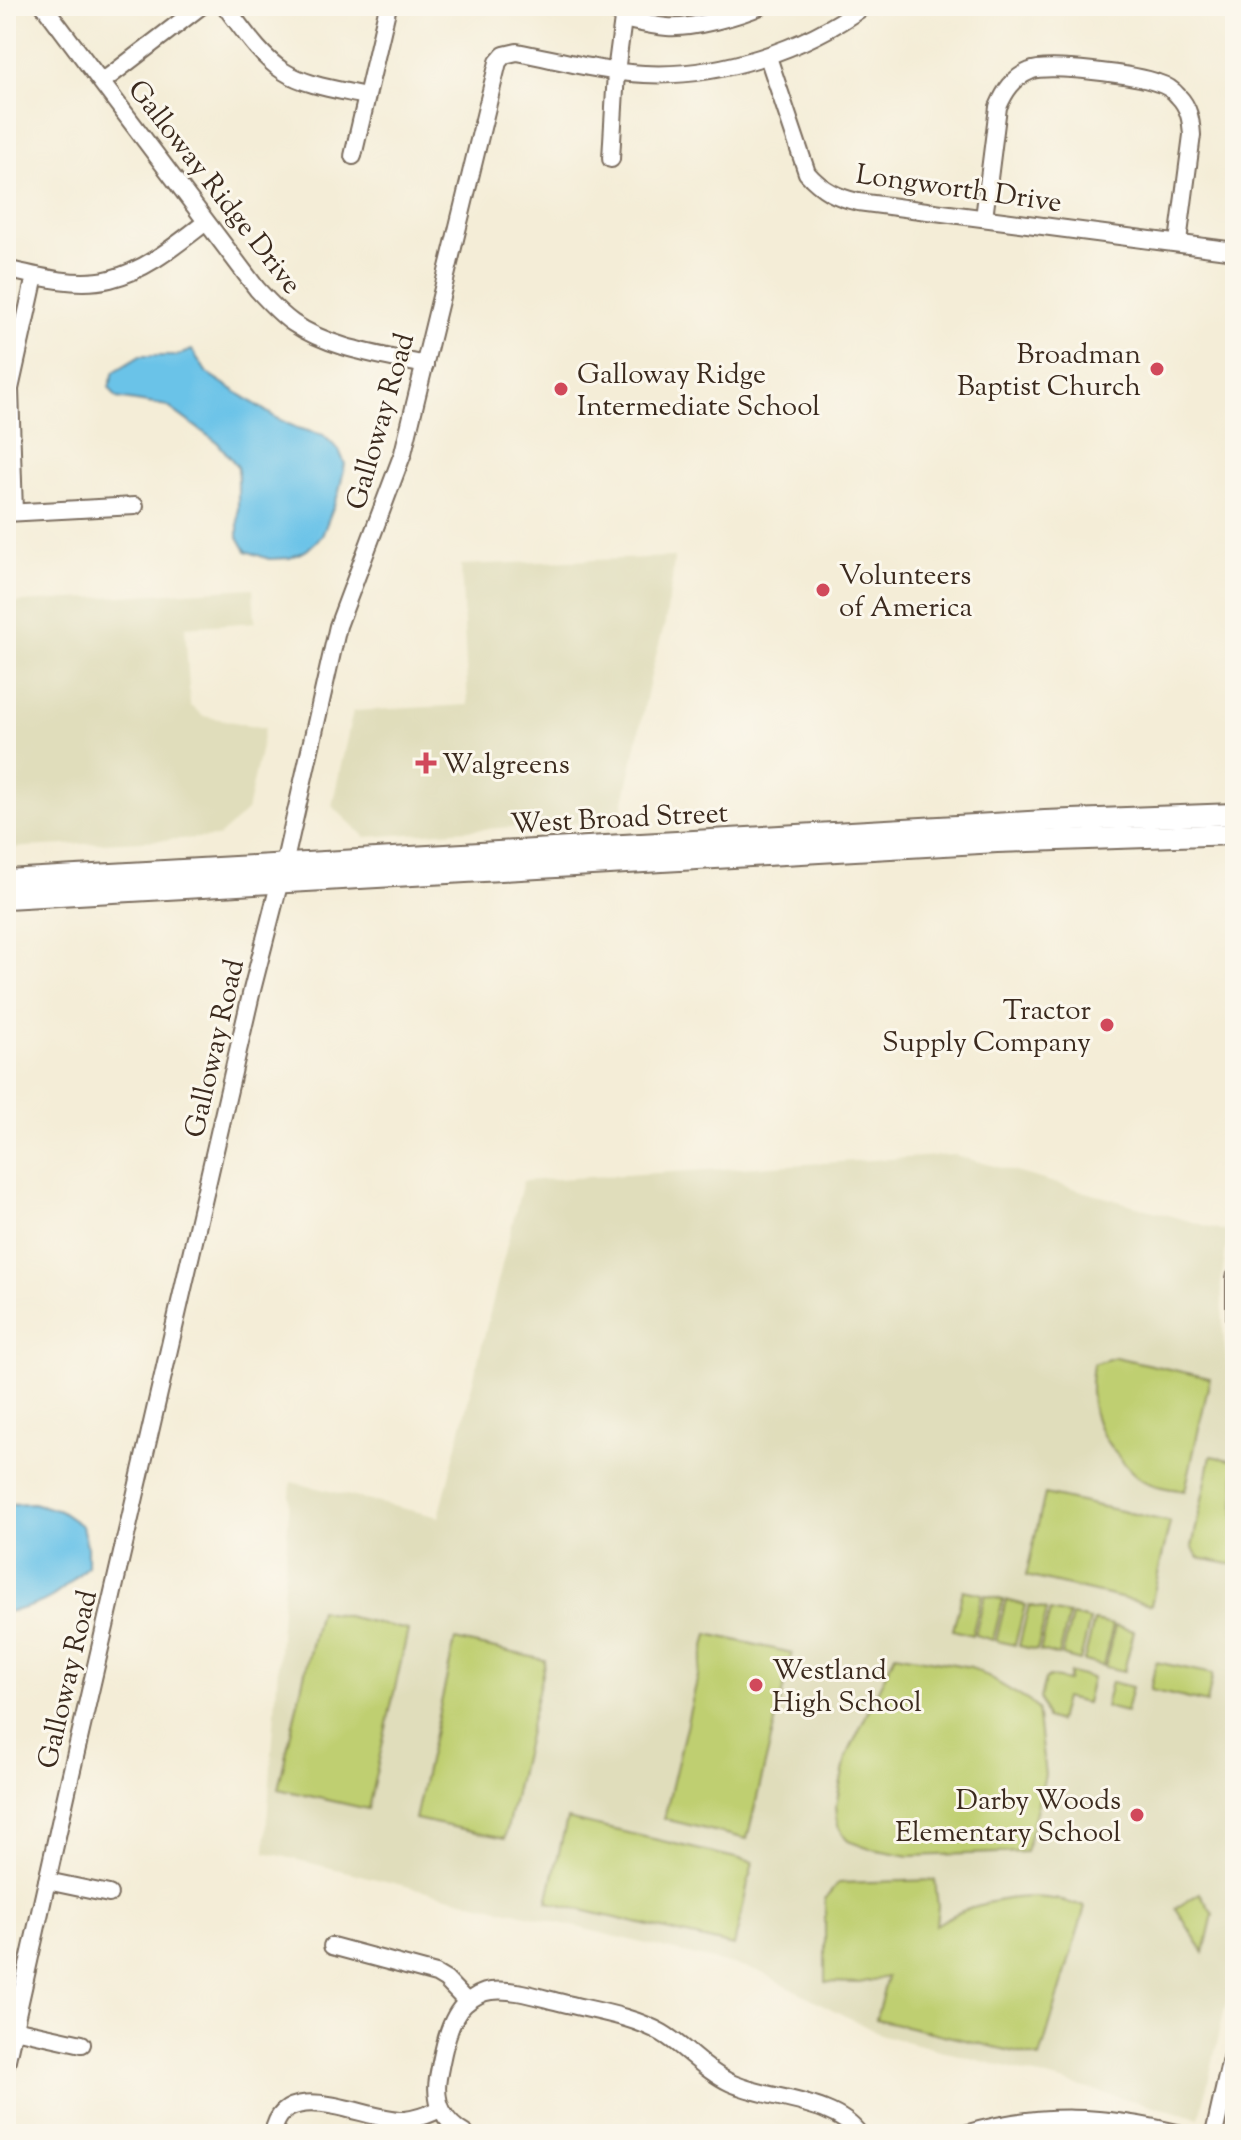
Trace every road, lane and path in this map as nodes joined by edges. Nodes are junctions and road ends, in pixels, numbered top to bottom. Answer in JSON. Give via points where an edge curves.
{"nodes":[{"id":1,"x":44,"y":6,"type":"edge"},
{"id":2,"x":201,"y":6,"type":"edge"},
{"id":3,"x":225,"y":6,"type":"edge"},
{"id":4,"x":388,"y":6,"type":"edge"},
{"id":5,"x":761,"y":6,"type":"edge"},
{"id":6,"x":864,"y":6,"type":"edge"},
{"id":7,"x":618,"y":12,"type":"edge"},
{"id":8,"x":768,"y":57,"type":"junction"},
{"id":9,"x":616,"y":72,"type":"junction"},
{"id":10,"x":102,"y":82,"type":"junction"},
{"id":11,"x":366,"y":96,"type":"junction"},
{"id":12,"x":353,"y":156,"type":"dead end"},
{"id":13,"x":611,"y":159,"type":"dead end"},
{"id":14,"x":984,"y":218,"type":"junction"},
{"id":15,"x":206,"y":222,"type":"junction"},
{"id":16,"x":1178,"y":242,"type":"junction"},
{"id":17,"x":1235,"y":251,"type":"edge"},
{"id":18,"x":6,"y":269,"type":"edge"},
{"id":19,"x":35,"y":276,"type":"junction"},
{"id":20,"x":425,"y":365,"type":"junction"},
{"id":21,"x":135,"y":506,"type":"dead end"},
{"id":22,"x":10,"y":513,"type":"edge"},
{"id":23,"x":1235,"y":814,"type":"edge"},
{"id":24,"x":1235,"y":834,"type":"edge"},
{"id":25,"x":281,"y":874,"type":"junction"},
{"id":26,"x":6,"y":880,"type":"edge"},
{"id":27,"x":6,"y":898,"type":"edge"},
{"id":28,"x":1235,"y":1277,"type":"edge"},
{"id":29,"x":1235,"y":1318,"type":"edge"},
{"id":30,"x":47,"y":1881,"type":"junction"},
{"id":31,"x":109,"y":1894,"type":"dead end"},
{"id":32,"x":332,"y":1946,"type":"dead end"},
{"id":33,"x":467,"y":2002,"type":"junction"},
{"id":34,"x":14,"y":2029,"type":"junction"},
{"id":35,"x":1235,"y":2041,"type":"edge"},
{"id":36,"x":82,"y":2044,"type":"dead end"},
{"id":37,"x":6,"y":2064,"type":"edge"},
{"id":38,"x":441,"y":2109,"type":"junction"},
{"id":39,"x":273,"y":2134,"type":"edge"},
{"id":40,"x":465,"y":2134,"type":"edge"},
{"id":41,"x":859,"y":2134,"type":"edge"},
{"id":42,"x":965,"y":2134,"type":"edge"},
{"id":43,"x":1181,"y":2134,"type":"edge"},
{"id":44,"x":1214,"y":2134,"type":"edge"}],
"edges":[{"from":1,"to":10,"type":"street","name":"Galloway Ridge Drive"},
{"from":2,"to":10,"type":"street"},
{"from":3,"to":11,"type":"street","via":[[282,71]]},
{"from":4,"to":11,"type":"street"},
{"from":5,"to":7,"type":"street","via":[[669,27]]},
{"from":6,"to":8,"type":"street"},
{"from":7,"to":9,"type":"street"},
{"from":8,"to":9,"type":"street","via":[[678,73]]},
{"from":8,"to":14,"type":"street","name":"Longworth Drive","via":[[807,173],[829,193],[858,202]]},
{"from":9,"to":13,"type":"street"},
{"from":9,"to":20,"type":"street","name":"Galloway Road","via":[[517,52],[498,62]]},
{"from":10,"to":15,"type":"street","name":"Galloway Ridge Drive"},
{"from":11,"to":12,"type":"street"},
{"from":14,"to":16,"type":"street","name":"Longworth Drive"},
{"from":14,"to":16,"type":"street","via":[[998,107],[1011,84],[1032,70],[1058,67],[1146,79],[1180,97],[1192,135]]},
{"from":15,"to":19,"type":"street","via":[[159,257],[109,279]]},
{"from":15,"to":20,"type":"street","name":"Galloway Ridge Drive","via":[[257,289],[294,324],[339,345]]},
{"from":16,"to":17,"type":"street","name":"Longworth Drive"},
{"from":18,"to":19,"type":"street"},
{"from":19,"to":22,"type":"street","via":[[10,389]]},
{"from":20,"to":25,"type":"street","name":"Galloway Road","via":[[403,453],[338,626]]},
{"from":21,"to":22,"type":"street"},
{"from":23,"to":25,"type":"main road","name":"West Broad Street","via":[[1045,821]]},
{"from":24,"to":25,"type":"main road","name":"West Broad Street"},
{"from":25,"to":26,"type":"main road","name":"West Broad Street"},
{"from":25,"to":27,"type":"main road","name":"West Broad Street"},
{"from":25,"to":30,"type":"street","name":"Galloway Road"},
{"from":28,"to":29,"type":"street"},
{"from":30,"to":31,"type":"street"},
{"from":30,"to":34,"type":"street","name":"Galloway Road"},
{"from":32,"to":33,"type":"street","via":[[436,1974]]},
{"from":33,"to":38,"type":"street","via":[[450,2030],[438,2080]]},
{"from":33,"to":41,"type":"street","via":[[500,1991],[630,2019],[664,2035],[729,2082],[818,2108]]},
{"from":34,"to":36,"type":"street"},
{"from":34,"to":37,"type":"street","name":"Galloway Road"},
{"from":35,"to":44,"type":"street"},
{"from":38,"to":39,"type":"street","via":[[404,2120],[308,2102],[287,2110]]},
{"from":38,"to":40,"type":"street"},
{"from":42,"to":43,"type":"street","via":[[1020,2121],[1077,2118]]}]}
